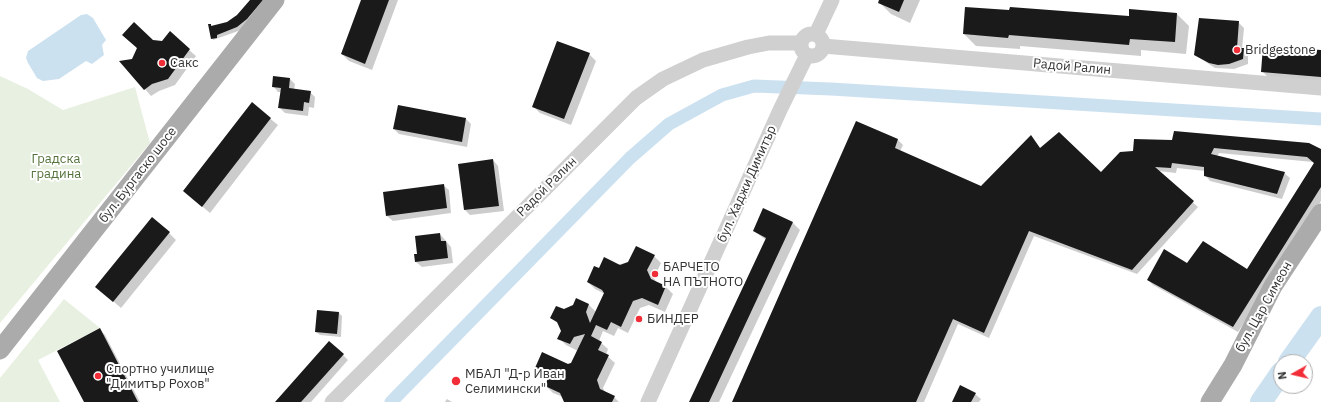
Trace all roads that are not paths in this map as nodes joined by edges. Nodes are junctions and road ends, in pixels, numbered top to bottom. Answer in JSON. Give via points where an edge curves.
{"nodes":[{"id":1,"x":275,"y":0,"type":"edge"},
{"id":2,"x":832,"y":0,"type":"edge"},
{"id":3,"x":820,"y":40,"type":"junction"},
{"id":4,"x":803,"y":55,"type":"junction"},
{"id":5,"x":1321,"y":88,"type":"edge"},
{"id":6,"x":1321,"y":213,"type":"edge"},
{"id":7,"x":0,"y":350,"type":"edge"},
{"id":8,"x":332,"y":402,"type":"edge"},
{"id":9,"x":648,"y":402,"type":"edge"},
{"id":10,"x":1210,"y":402,"type":"edge"}],
"edges":[{"from":1,"to":7,"type":"main road","name":"бул. Бургаско шосе"},
{"from":2,"to":3,"type":"street"},
{"from":3,"to":4,"type":"street","via":[[811,33],[805,36]]},
{"from":3,"to":5,"type":"street","name":"Радой Ралин"},
{"from":4,"to":8,"type":"street","name":"Радой Ралин","via":[[769,43],[748,47],[704,60],[663,79],[636,98]]},
{"from":4,"to":9,"type":"street","name":"бул. Хаджи Димитър"},
{"from":6,"to":10,"type":"main road","name":"бул. Цар Симеон","via":[[1273,286],[1233,364]]}]}
